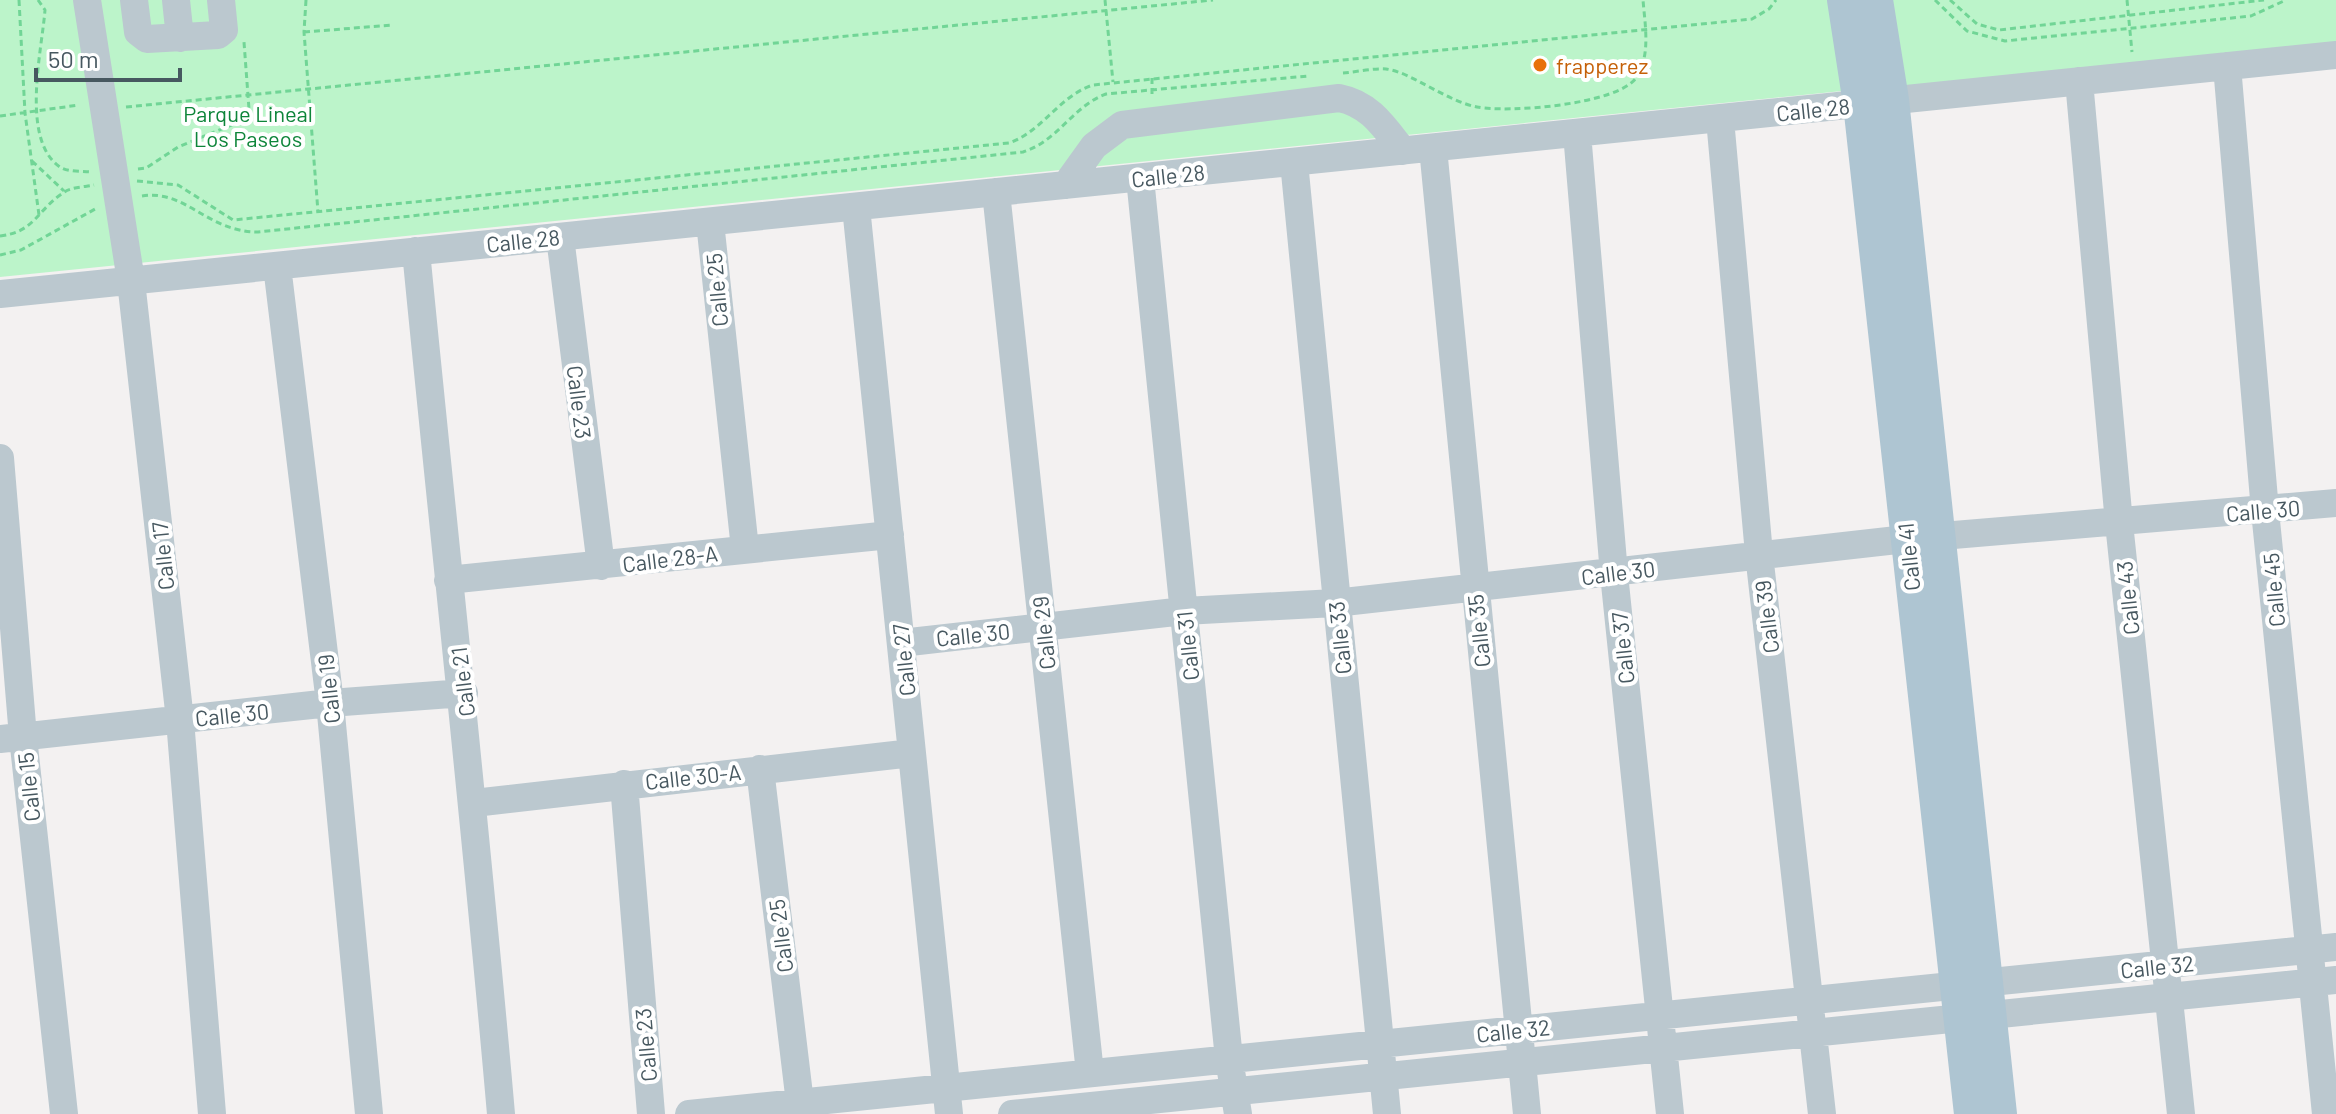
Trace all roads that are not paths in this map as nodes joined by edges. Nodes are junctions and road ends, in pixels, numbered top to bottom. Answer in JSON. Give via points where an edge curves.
{"nodes":[{"id":1,"x":87,"y":0,"type":"edge"},
{"id":2,"x":134,"y":0,"type":"edge"},
{"id":3,"x":176,"y":0,"type":"edge"},
{"id":4,"x":221,"y":0,"type":"edge"},
{"id":5,"x":1844,"y":0,"type":"edge"},
{"id":6,"x":1876,"y":0,"type":"edge"},
{"id":7,"x":180,"y":38,"type":"junction"},
{"id":8,"x":2336,"y":55,"type":"edge"},
{"id":9,"x":2227,"y":66,"type":"junction"},
{"id":10,"x":2079,"y":81,"type":"junction"},
{"id":11,"x":1876,"y":102,"type":"junction"},
{"id":12,"x":1720,"y":119,"type":"junction"},
{"id":13,"x":1577,"y":133,"type":"junction"},
{"id":14,"x":1433,"y":148,"type":"junction"},
{"id":15,"x":1403,"y":151,"type":"junction"},
{"id":16,"x":1294,"y":162,"type":"junction"},
{"id":17,"x":1140,"y":178,"type":"junction"},
{"id":18,"x":1066,"y":185,"type":"junction"},
{"id":19,"x":996,"y":192,"type":"junction"},
{"id":20,"x":856,"y":207,"type":"junction"},
{"id":21,"x":710,"y":222,"type":"junction"},
{"id":22,"x":560,"y":237,"type":"junction"},
{"id":23,"x":416,"y":251,"type":"junction"},
{"id":24,"x":277,"y":266,"type":"junction"},
{"id":25,"x":131,"y":281,"type":"junction"},
{"id":26,"x":0,"y":294,"type":"edge"},
{"id":27,"x":0,"y":458,"type":"edge"},
{"id":28,"x":2336,"y":503,"type":"edge"},
{"id":29,"x":2265,"y":511,"type":"junction"},
{"id":30,"x":2119,"y":523,"type":"junction"},
{"id":31,"x":890,"y":535,"type":"junction"},
{"id":32,"x":1922,"y":539,"type":"junction"},
{"id":33,"x":745,"y":549,"type":"junction"},
{"id":34,"x":1759,"y":554,"type":"junction"},
{"id":35,"x":601,"y":566,"type":"junction"},
{"id":36,"x":1614,"y":574,"type":"junction"},
{"id":37,"x":448,"y":580,"type":"junction"},
{"id":38,"x":1474,"y":588,"type":"junction"},
{"id":39,"x":1335,"y":603,"type":"junction"},
{"id":40,"x":1184,"y":611,"type":"junction"},
{"id":41,"x":1042,"y":627,"type":"junction"},
{"id":42,"x":901,"y":643,"type":"junction"},
{"id":43,"x":464,"y":693,"type":"junction"},
{"id":44,"x":330,"y":703,"type":"junction"},
{"id":45,"x":180,"y":720,"type":"junction"},
{"id":46,"x":11,"y":738,"type":"edge"},
{"id":47,"x":912,"y":753,"type":"junction"},
{"id":48,"x":760,"y":769,"type":"junction"},
{"id":49,"x":624,"y":784,"type":"junction"},
{"id":50,"x":474,"y":803,"type":"junction"},
{"id":51,"x":2336,"y":947,"type":"edge"},
{"id":52,"x":2307,"y":950,"type":"junction"},
{"id":53,"x":2167,"y":965,"type":"junction"},
{"id":54,"x":2324,"y":981,"type":"edge"},
{"id":55,"x":2168,"y":998,"type":"junction"},
{"id":56,"x":1811,"y":1000,"type":"junction"},
{"id":57,"x":1972,"y":1001,"type":"junction"},
{"id":58,"x":1660,"y":1015,"type":"junction"},
{"id":59,"x":1518,"y":1030,"type":"junction"},
{"id":60,"x":1814,"y":1033,"type":"junction"},
{"id":61,"x":1380,"y":1043,"type":"junction"},
{"id":62,"x":1662,"y":1048,"type":"junction"},
{"id":63,"x":1229,"y":1059,"type":"junction"},
{"id":64,"x":1521,"y":1063,"type":"junction"},
{"id":65,"x":1090,"y":1073,"type":"junction"},
{"id":66,"x":1384,"y":1077,"type":"junction"},
{"id":67,"x":948,"y":1101,"type":"edge"},
{"id":68,"x":800,"y":1103,"type":"junction"},
{"id":69,"x":1237,"y":1103,"type":"edge"},
{"id":70,"x":1094,"y":1110,"type":"edge"},
{"id":71,"x":64,"y":1114,"type":"edge"},
{"id":72,"x":212,"y":1114,"type":"edge"},
{"id":73,"x":369,"y":1114,"type":"edge"},
{"id":74,"x":501,"y":1114,"type":"edge"},
{"id":75,"x":651,"y":1114,"type":"edge"},
{"id":76,"x":689,"y":1114,"type":"edge"},
{"id":77,"x":1012,"y":1114,"type":"edge"},
{"id":78,"x":1387,"y":1114,"type":"edge"},
{"id":79,"x":1527,"y":1114,"type":"edge"},
{"id":80,"x":1670,"y":1114,"type":"edge"},
{"id":81,"x":1822,"y":1114,"type":"edge"},
{"id":82,"x":1971,"y":1114,"type":"edge"},
{"id":83,"x":2000,"y":1114,"type":"edge"},
{"id":84,"x":2181,"y":1114,"type":"edge"},
{"id":85,"x":2326,"y":1114,"type":"edge"}],
"edges":[{"from":1,"to":25,"type":"street","name":"Calle 17"},
{"from":2,"to":7,"type":"street","via":[[141,36]]},
{"from":3,"to":7,"type":"street"},
{"from":4,"to":7,"type":"street","via":[[222,33]]},
{"from":5,"to":11,"type":"main road","name":"Calle 41"},
{"from":6,"to":11,"type":"main road","name":"Calle 41"},
{"from":8,"to":9,"type":"street","name":"Calle 28"},
{"from":9,"to":10,"type":"street","name":"Calle 28"},
{"from":9,"to":29,"type":"street","name":"Calle 45"},
{"from":10,"to":11,"type":"street","name":"Calle 28"},
{"from":10,"to":30,"type":"street","name":"Calle 43"},
{"from":11,"to":12,"type":"street","name":"Calle 28"},
{"from":11,"to":32,"type":"main road","name":"Calle 41"},
{"from":12,"to":13,"type":"street","name":"Calle 28"},
{"from":12,"to":34,"type":"street","name":"Calle 39"},
{"from":13,"to":14,"type":"street","name":"Calle 28"},
{"from":13,"to":36,"type":"street","name":"Calle 37"},
{"from":14,"to":15,"type":"street","name":"Calle 28"},
{"from":14,"to":38,"type":"street","name":"Calle 35"},
{"from":15,"to":16,"type":"street","name":"Calle 28"},
{"from":15,"to":18,"type":"street","via":[[1372,112],[1339,98],[1122,125],[1094,146]]},
{"from":16,"to":17,"type":"street","name":"Calle 28"},
{"from":16,"to":39,"type":"street","name":"Calle 33"},
{"from":17,"to":18,"type":"street","name":"Calle 28"},
{"from":17,"to":40,"type":"street","name":"Calle 31"},
{"from":18,"to":19,"type":"street","name":"Calle 28"},
{"from":19,"to":20,"type":"street","name":"Calle 28"},
{"from":19,"to":41,"type":"street","name":"Calle 29"},
{"from":20,"to":21,"type":"street","name":"Calle 28"},
{"from":20,"to":31,"type":"street","name":"Calle 27"},
{"from":21,"to":22,"type":"street","name":"Calle 28"},
{"from":21,"to":33,"type":"street","name":"Calle 25"},
{"from":22,"to":23,"type":"street","name":"Calle 28"},
{"from":22,"to":35,"type":"street","name":"Calle 23"},
{"from":23,"to":24,"type":"street","name":"Calle 28"},
{"from":23,"to":37,"type":"street","name":"Calle 21"},
{"from":24,"to":25,"type":"street","name":"Calle 28"},
{"from":24,"to":44,"type":"street","name":"Calle 19"},
{"from":25,"to":26,"type":"street","name":"Calle 28"},
{"from":25,"to":45,"type":"street","name":"Calle 17"},
{"from":27,"to":46,"type":"street","name":"Calle 15"},
{"from":28,"to":29,"type":"street","name":"Calle 30"},
{"from":29,"to":30,"type":"street","name":"Calle 30"},
{"from":29,"to":52,"type":"street","name":"Calle 45"},
{"from":30,"to":32,"type":"street","name":"Calle 30"},
{"from":30,"to":53,"type":"street","name":"Calle 43"},
{"from":31,"to":33,"type":"street","name":"Calle 28-A"},
{"from":31,"to":42,"type":"street","name":"Calle 27"},
{"from":32,"to":34,"type":"street","name":"Calle 30"},
{"from":32,"to":57,"type":"main road","name":"Calle 41"},
{"from":33,"to":35,"type":"street","name":"Calle 28-A"},
{"from":34,"to":36,"type":"street","name":"Calle 30"},
{"from":34,"to":56,"type":"street","name":"Calle 39"},
{"from":35,"to":37,"type":"street","name":"Calle 28-A"},
{"from":36,"to":38,"type":"street","name":"Calle 30"},
{"from":36,"to":58,"type":"street","name":"Calle 37"},
{"from":37,"to":43,"type":"street","name":"Calle 21"},
{"from":38,"to":39,"type":"street","name":"Calle 30"},
{"from":38,"to":59,"type":"street","name":"Calle 35"},
{"from":39,"to":40,"type":"street","name":"Calle 30"},
{"from":39,"to":61,"type":"street","name":"Calle 33"},
{"from":40,"to":41,"type":"street","name":"Calle 30"},
{"from":40,"to":63,"type":"street","name":"Calle 31"},
{"from":41,"to":42,"type":"street","name":"Calle 30"},
{"from":41,"to":65,"type":"street","name":"Calle 29"},
{"from":42,"to":47,"type":"street","name":"Calle 27"},
{"from":43,"to":44,"type":"street","name":"Calle 30"},
{"from":43,"to":50,"type":"street","name":"Calle 21"},
{"from":44,"to":45,"type":"street","name":"Calle 30"},
{"from":44,"to":73,"type":"street","name":"Calle 19"},
{"from":45,"to":46,"type":"street","name":"Calle 30"},
{"from":45,"to":72,"type":"street","name":"Calle 17"},
{"from":46,"to":71,"type":"street","name":"Calle 15"},
{"from":47,"to":48,"type":"street","name":"Calle 30-A"},
{"from":47,"to":67,"type":"street","name":"Calle 27"},
{"from":48,"to":49,"type":"street","name":"Calle 30-A"},
{"from":48,"to":68,"type":"street","name":"Calle 25"},
{"from":49,"to":50,"type":"street","name":"Calle 30-A"},
{"from":49,"to":75,"type":"street","name":"Calle 23"},
{"from":50,"to":74,"type":"street","name":"Calle 21"},
{"from":51,"to":52,"type":"street","name":"Calle 32"},
{"from":52,"to":53,"type":"street","name":"Calle 32"},
{"from":52,"to":54,"type":"street","name":"Calle 45"},
{"from":53,"to":55,"type":"street","name":"Calle 43"},
{"from":53,"to":57,"type":"street","name":"Calle 32"},
{"from":54,"to":55,"type":"street","name":"Calle 32"},
{"from":54,"to":85,"type":"street","name":"Calle 45"},
{"from":55,"to":57,"type":"street","name":"Calle 32"},
{"from":55,"to":84,"type":"street","name":"Calle 43"},
{"from":56,"to":57,"type":"street","name":"Calle 32"},
{"from":56,"to":58,"type":"street","name":"Calle 32"},
{"from":56,"to":60,"type":"street","name":"Calle 39"},
{"from":57,"to":60,"type":"street","name":"Calle 32"},
{"from":57,"to":82,"type":"main road","name":"Calle 41"},
{"from":57,"to":83,"type":"main road","name":"Calle 41"},
{"from":58,"to":59,"type":"street","name":"Calle 32"},
{"from":58,"to":62,"type":"street","name":"Calle 37"},
{"from":59,"to":61,"type":"street","name":"Calle 32"},
{"from":59,"to":64,"type":"street","name":"Calle 35"},
{"from":60,"to":62,"type":"street","name":"Calle 32"},
{"from":60,"to":81,"type":"street","name":"Calle 39"},
{"from":61,"to":63,"type":"street","name":"Calle 32"},
{"from":61,"to":66,"type":"street","name":"Calle 33"},
{"from":62,"to":64,"type":"street","name":"Calle 32"},
{"from":62,"to":80,"type":"street","name":"Calle 37"},
{"from":63,"to":65,"type":"street","name":"Calle 32"},
{"from":63,"to":69,"type":"street","name":"Calle 31"},
{"from":64,"to":66,"type":"street","name":"Calle 32"},
{"from":64,"to":79,"type":"street","name":"Calle 35"},
{"from":65,"to":67,"type":"street","name":"Calle 32"},
{"from":66,"to":69,"type":"street","name":"Calle 32"},
{"from":66,"to":78,"type":"street","name":"Calle 33"},
{"from":67,"to":68,"type":"street","name":"Calle 32"},
{"from":68,"to":76,"type":"street","name":"Calle 32"},
{"from":69,"to":70,"type":"street","name":"Calle 32"},
{"from":70,"to":77,"type":"street","name":"Calle 32"}]}
